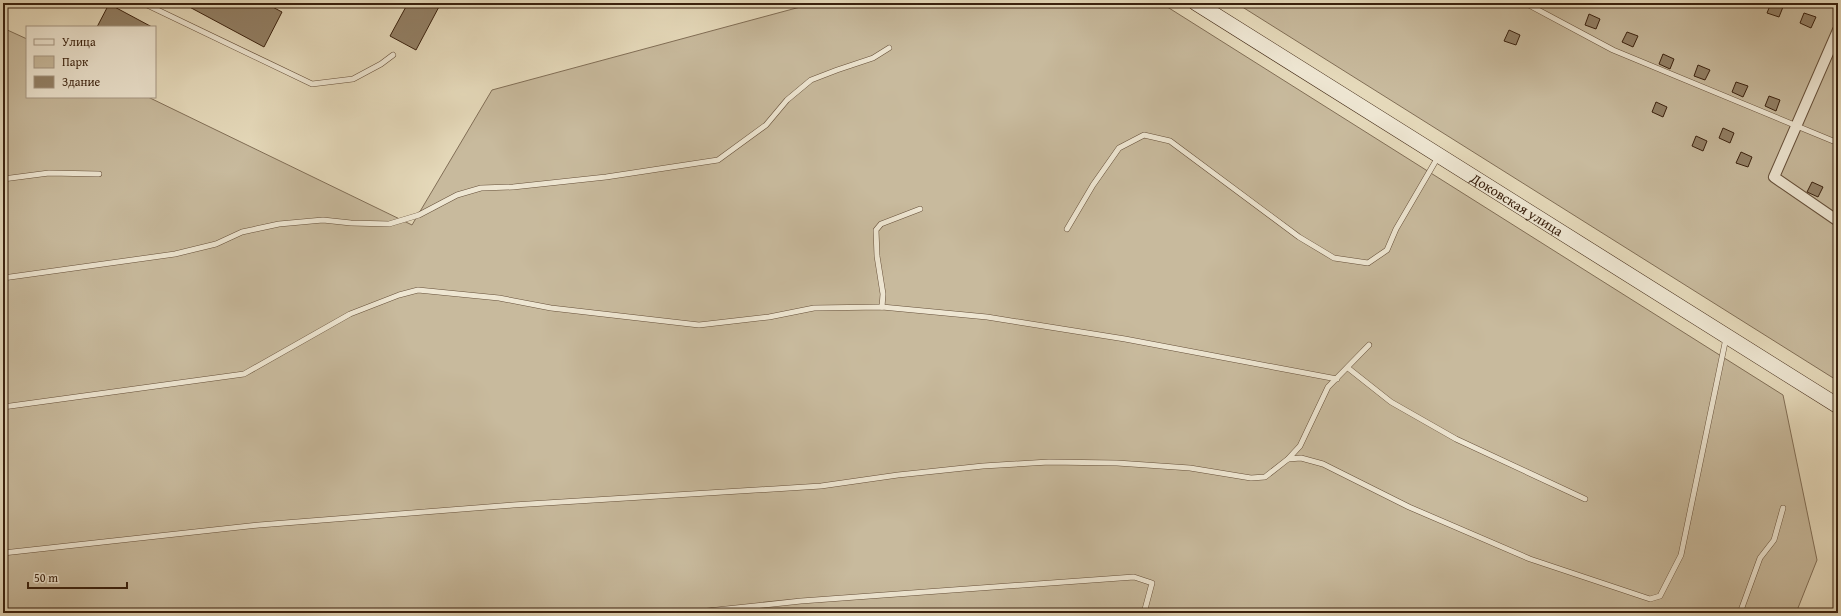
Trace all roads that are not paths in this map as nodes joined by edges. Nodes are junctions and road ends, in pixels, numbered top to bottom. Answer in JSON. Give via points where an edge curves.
{"nodes":[{"id":1,"x":143,"y":3,"type":"edge"},
{"id":2,"x":1196,"y":3,"type":"edge"},
{"id":3,"x":1526,"y":3,"type":"edge"},
{"id":4,"x":1833,"y":3,"type":"edge"},
{"id":5,"x":1838,"y":5,"type":"edge"},
{"id":6,"x":1838,"y":30,"type":"edge"},
{"id":7,"x":889,"y":48,"type":"dead end"},
{"id":8,"x":393,"y":55,"type":"dead end"},
{"id":9,"x":1798,"y":125,"type":"junction"},
{"id":10,"x":1838,"y":143,"type":"edge"},
{"id":11,"x":1439,"y":155,"type":"junction"},
{"id":12,"x":98,"y":174,"type":"dead end"},
{"id":13,"x":3,"y":179,"type":"edge"},
{"id":14,"x":920,"y":209,"type":"dead end"},
{"id":15,"x":1838,"y":221,"type":"edge"},
{"id":16,"x":1067,"y":229,"type":"dead end"},
{"id":17,"x":3,"y":278,"type":"edge"},
{"id":18,"x":882,"y":307,"type":"junction"},
{"id":19,"x":1726,"y":337,"type":"junction"},
{"id":20,"x":1369,"y":345,"type":"dead end"},
{"id":21,"x":1348,"y":368,"type":"junction"},
{"id":22,"x":1337,"y":379,"type":"junction"},
{"id":23,"x":1838,"y":406,"type":"edge"},
{"id":24,"x":3,"y":407,"type":"edge"},
{"id":25,"x":1288,"y":459,"type":"junction"},
{"id":26,"x":1584,"y":499,"type":"dead end"},
{"id":27,"x":1783,"y":508,"type":"dead end"},
{"id":28,"x":3,"y":553,"type":"edge"},
{"id":29,"x":688,"y":613,"type":"edge"},
{"id":30,"x":1144,"y":613,"type":"edge"},
{"id":31,"x":1740,"y":613,"type":"edge"}],
"edges":[{"from":1,"to":8,"type":"lane","via":[[312,84],[353,79]]},
{"from":2,"to":11,"type":"street","name":"Доковская улица"},
{"from":3,"to":9,"type":"lane","via":[[1613,50]]},
{"from":4,"to":5,"type":"lane"},
{"from":6,"to":9,"type":"street"},
{"from":7,"to":17,"type":"lane","via":[[873,58],[812,80],[787,100],[766,125],[718,160],[606,177],[480,188],[457,195],[419,216],[389,224],[351,224],[323,220],[279,224],[242,232],[216,244],[175,254]]},
{"from":9,"to":10,"type":"lane"},
{"from":9,"to":15,"type":"street","via":[[1774,177]]},
{"from":11,"to":16,"type":"lane","via":[[1396,229],[1387,250],[1368,262],[1334,258],[1299,237],[1170,141],[1144,135],[1119,148]]},
{"from":11,"to":19,"type":"street","name":"Доковская улица"},
{"from":12,"to":13,"type":"lane","via":[[49,173]]},
{"from":14,"to":18,"type":"lane","via":[[881,224],[876,230],[883,294]]},
{"from":18,"to":22,"type":"lane","via":[[987,317],[1125,339]]},
{"from":18,"to":24,"type":"lane","via":[[814,308],[768,317],[699,325],[551,308],[499,298],[418,290],[350,314],[244,374]]},
{"from":19,"to":23,"type":"street","name":"Доковская улица"},
{"from":19,"to":25,"type":"lane","via":[[1681,555],[1660,596],[1650,599],[1530,559],[1409,507],[1323,464],[1301,458]]},
{"from":20,"to":21,"type":"lane"},
{"from":21,"to":22,"type":"lane"},
{"from":21,"to":26,"type":"lane","via":[[1391,402],[1456,439]]},
{"from":22,"to":25,"type":"lane","via":[[1328,387],[1300,446]]},
{"from":25,"to":28,"type":"lane","via":[[1265,477],[1251,478],[1190,468],[1049,462],[983,466],[821,486],[498,506],[275,524]]},
{"from":27,"to":31,"type":"lane","via":[[1774,540],[1760,558]]},
{"from":29,"to":30,"type":"lane","via":[[801,601],[1134,577],[1152,583]]}]}
